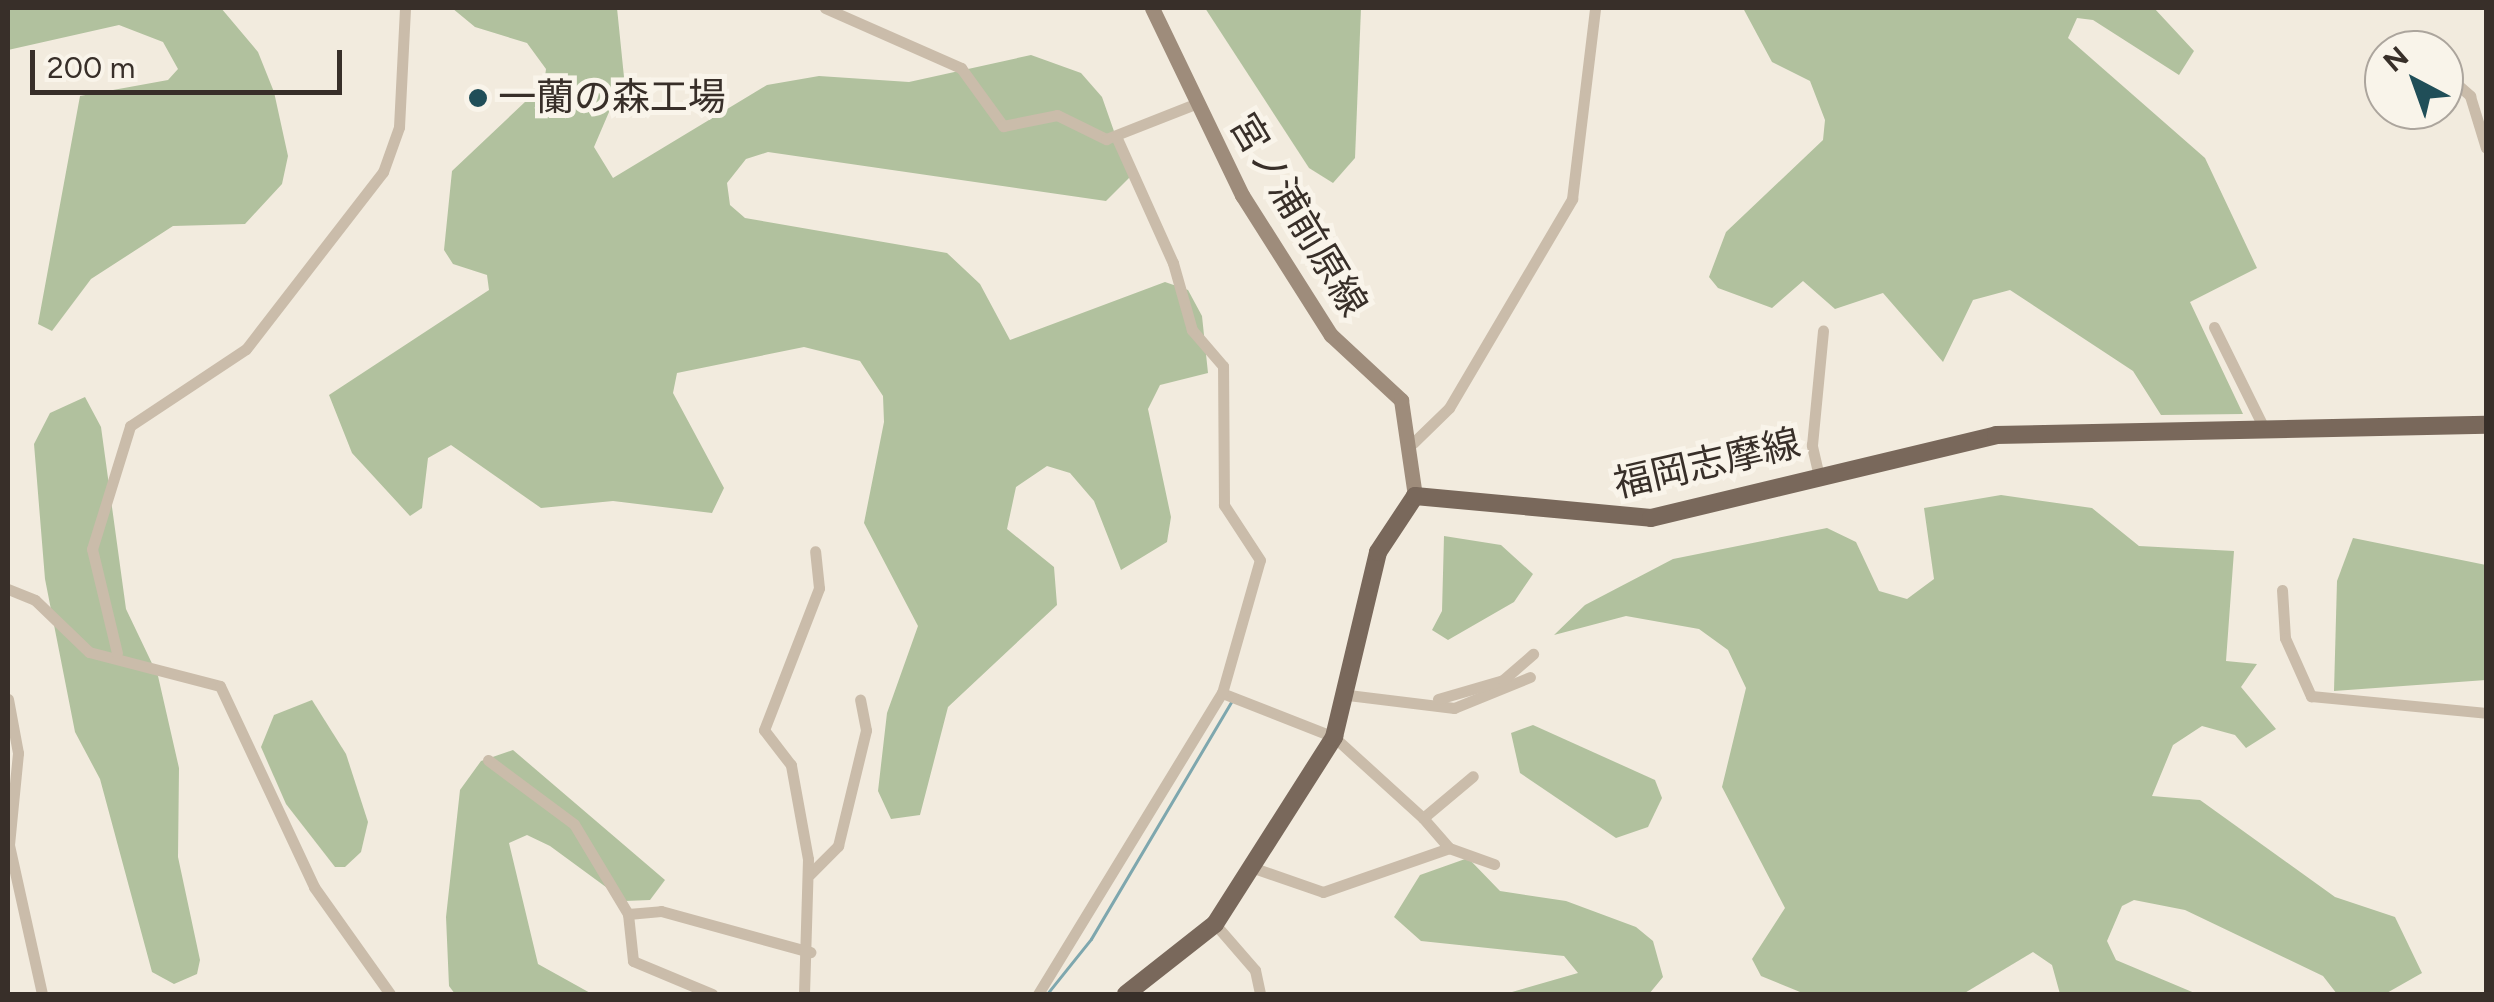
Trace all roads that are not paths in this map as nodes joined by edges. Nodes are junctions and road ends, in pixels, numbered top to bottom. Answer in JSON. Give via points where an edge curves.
{"nodes":[{"id":1,"x":405,"y":8,"type":"edge"},
{"id":2,"x":825,"y":8,"type":"edge"},
{"id":3,"x":1152,"y":8,"type":"edge"},
{"id":4,"x":1595,"y":8,"type":"edge"},
{"id":5,"x":2464,"y":91,"type":"edge"},
{"id":6,"x":1195,"y":104,"type":"junction"},
{"id":7,"x":1116,"y":136,"type":"junction"},
{"id":8,"x":2486,"y":148,"type":"edge"},
{"id":9,"x":2214,"y":327,"type":"dead end"},
{"id":10,"x":1823,"y":331,"type":"dead end"},
{"id":11,"x":2486,"y":425,"type":"edge"},
{"id":12,"x":2264,"y":430,"type":"junction"},
{"id":13,"x":1413,"y":443,"type":"junction"},
{"id":14,"x":1818,"y":472,"type":"junction"},
{"id":15,"x":1415,"y":496,"type":"junction"},
{"id":16,"x":815,"y":551,"type":"dead end"},
{"id":17,"x":8,"y":589,"type":"edge"},
{"id":18,"x":2282,"y":590,"type":"dead end"},
{"id":19,"x":117,"y":653,"type":"junction"},
{"id":20,"x":1533,"y":654,"type":"dead end"},
{"id":21,"x":1530,"y":677,"type":"dead end"},
{"id":22,"x":1222,"y":693,"type":"junction"},
{"id":23,"x":1348,"y":694,"type":"junction"},
{"id":24,"x":8,"y":698,"type":"edge"},
{"id":25,"x":860,"y":700,"type":"dead end"},
{"id":26,"x":1438,"y":700,"type":"junction"},
{"id":27,"x":2486,"y":713,"type":"edge"},
{"id":28,"x":1334,"y":737,"type":"junction"},
{"id":29,"x":488,"y":760,"type":"dead end"},
{"id":30,"x":1473,"y":776,"type":"dead end"},
{"id":31,"x":1423,"y":818,"type":"junction"},
{"id":32,"x":1449,"y":848,"type":"junction"},
{"id":33,"x":1494,"y":864,"type":"dead end"},
{"id":34,"x":1251,"y":867,"type":"junction"},
{"id":35,"x":810,"y":874,"type":"junction"},
{"id":36,"x":628,"y":914,"type":"junction"},
{"id":37,"x":1216,"y":924,"type":"junction"},
{"id":38,"x":810,"y":952,"type":"junction"},
{"id":39,"x":42,"y":994,"type":"edge"},
{"id":40,"x":390,"y":994,"type":"edge"},
{"id":41,"x":712,"y":994,"type":"edge"},
{"id":42,"x":804,"y":994,"type":"edge"},
{"id":43,"x":1038,"y":994,"type":"edge"},
{"id":44,"x":1126,"y":994,"type":"edge"},
{"id":45,"x":1260,"y":994,"type":"edge"}],
"edges":[{"from":1,"to":19,"type":"street","via":[[399,127],[383,172],[246,349],[130,426],[92,549]]},
{"from":2,"to":7,"type":"street","via":[[961,68],[1003,126],[1048,114],[1095,136]]},
{"from":3,"to":6,"type":"main road","name":"宮ノ浦前原線"},
{"from":4,"to":13,"type":"street","via":[[1572,199],[1449,408]]},
{"from":5,"to":8,"type":"street"},
{"from":6,"to":7,"type":"street"},
{"from":6,"to":13,"type":"main road","name":"宮ノ浦前原線","via":[[1331,335],[1401,400]]},
{"from":7,"to":22,"type":"street","via":[[1174,263],[1192,330],[1222,366],[1224,505],[1260,560]]},
{"from":9,"to":12,"type":"street"},
{"from":10,"to":14,"type":"street","via":[[1812,445]]},
{"from":11,"to":12,"type":"main road","name":"福岡志摩線"},
{"from":12,"to":14,"type":"main road","name":"福岡志摩線","via":[[1996,435]]},
{"from":13,"to":15,"type":"main road","name":"宮ノ浦前原線"},
{"from":14,"to":15,"type":"main road","name":"福岡志摩線","via":[[1651,518],[1608,521]]},
{"from":15,"to":23,"type":"main road","via":[[1378,552]]},
{"from":16,"to":35,"type":"street","via":[[819,588],[764,730],[791,766]]},
{"from":17,"to":19,"type":"street","via":[[34,600],[89,652]]},
{"from":18,"to":27,"type":"street","via":[[2285,638],[2311,696]]},
{"from":19,"to":40,"type":"street","via":[[220,686],[314,887]]},
{"from":20,"to":26,"type":"street","via":[[1513,675]]},
{"from":21,"to":26,"type":"street","via":[[1458,707]]},
{"from":22,"to":28,"type":"street"},
{"from":22,"to":43,"type":"street"},
{"from":23,"to":26,"type":"street","via":[[1392,707]]},
{"from":23,"to":28,"type":"main road"},
{"from":24,"to":39,"type":"street","via":[[18,753],[9,844]]},
{"from":25,"to":35,"type":"street","via":[[866,730],[838,846]]},
{"from":28,"to":31,"type":"street"},
{"from":28,"to":34,"type":"main road"},
{"from":29,"to":36,"type":"street","via":[[565,814]]},
{"from":30,"to":31,"type":"street"},
{"from":31,"to":32,"type":"street"},
{"from":32,"to":33,"type":"street"},
{"from":32,"to":34,"type":"street","via":[[1323,892]]},
{"from":34,"to":37,"type":"main road"},
{"from":35,"to":38,"type":"street"},
{"from":36,"to":38,"type":"street","via":[[661,911]]},
{"from":36,"to":41,"type":"street","via":[[633,962]]},
{"from":37,"to":44,"type":"main road"},
{"from":37,"to":45,"type":"street","via":[[1255,970]]},
{"from":38,"to":42,"type":"street"}]}
